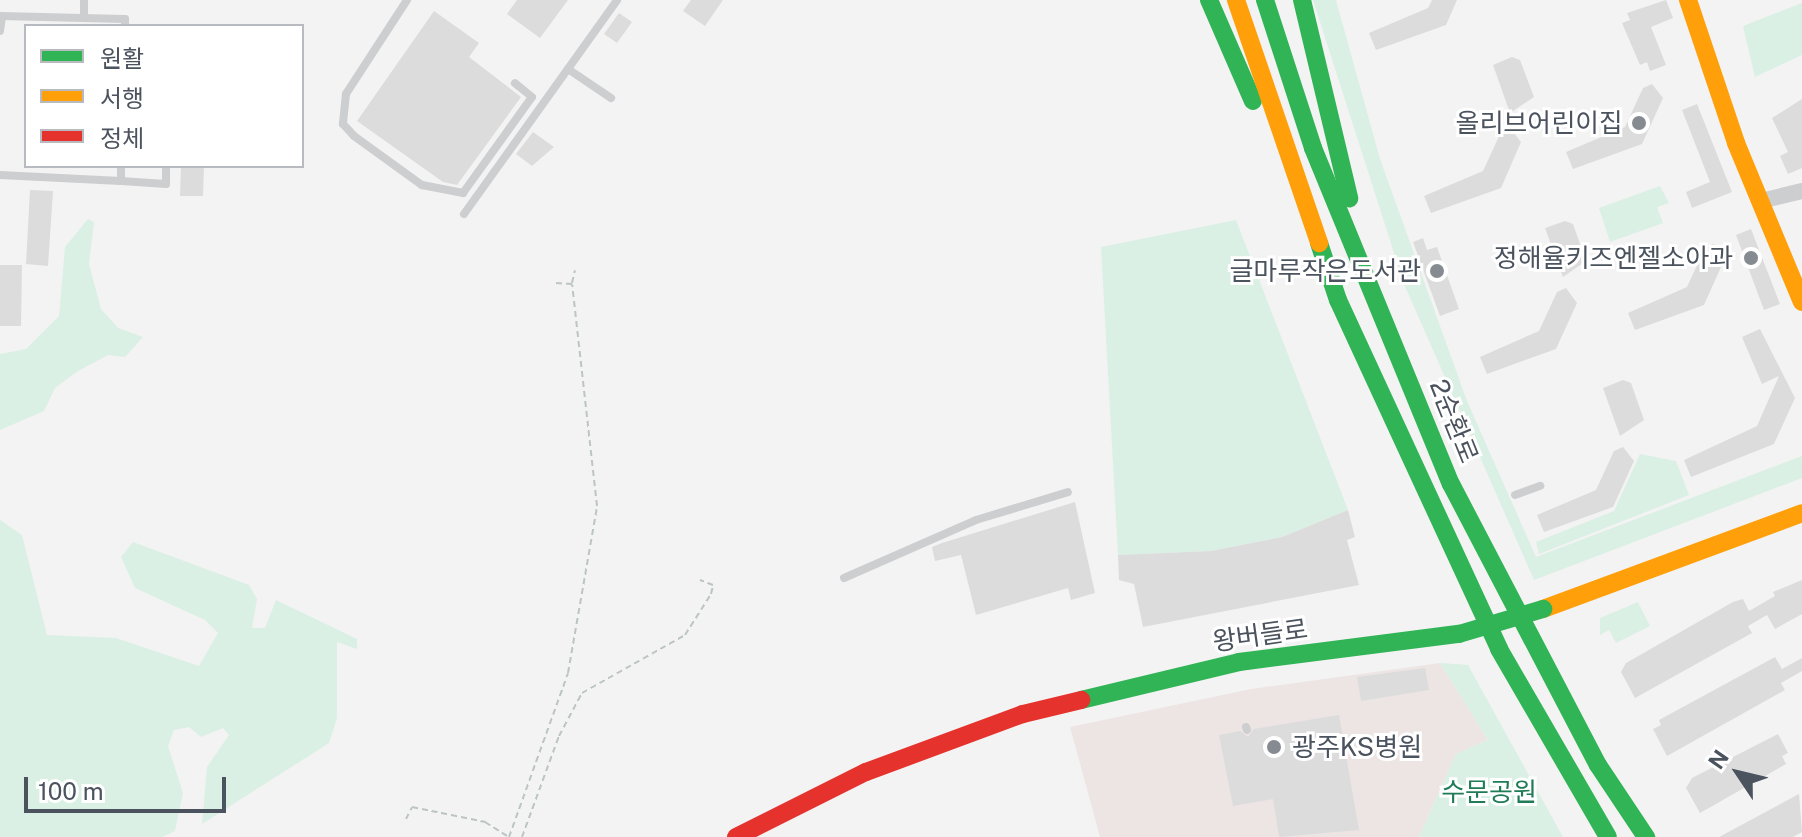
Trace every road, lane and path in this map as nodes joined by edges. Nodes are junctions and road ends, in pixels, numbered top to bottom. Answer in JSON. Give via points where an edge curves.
{"nodes":[{"id":1,"x":84,"y":0,"type":"edge"},
{"id":2,"x":407,"y":0,"type":"edge"},
{"id":3,"x":617,"y":0,"type":"edge"},
{"id":4,"x":1209,"y":0,"type":"edge"},
{"id":5,"x":1236,"y":0,"type":"edge"},
{"id":6,"x":1265,"y":0,"type":"edge"},
{"id":7,"x":1302,"y":0,"type":"edge"},
{"id":8,"x":1688,"y":0,"type":"edge"},
{"id":9,"x":1,"y":16,"type":"edge"},
{"id":10,"x":84,"y":18,"type":"junction"},
{"id":11,"x":125,"y":24,"type":"edge"},
{"id":12,"x":0,"y":31,"type":"edge"},
{"id":13,"x":568,"y":69,"type":"junction"},
{"id":14,"x":515,"y":83,"type":"dead end"},
{"id":15,"x":611,"y":98,"type":"dead end"},
{"id":16,"x":121,"y":168,"type":"edge"},
{"id":17,"x":166,"y":168,"type":"edge"},
{"id":18,"x":0,"y":175,"type":"edge"},
{"id":19,"x":121,"y":181,"type":"junction"},
{"id":20,"x":1802,"y":191,"type":"edge"},
{"id":21,"x":1761,"y":201,"type":"junction"},
{"id":22,"x":464,"y":214,"type":"dead end"},
{"id":23,"x":575,"y":270,"type":"dead end"},
{"id":24,"x":1371,"y":280,"type":"junction"},
{"id":25,"x":555,"y":283,"type":"dead end"},
{"id":26,"x":572,"y":284,"type":"junction"},
{"id":27,"x":1338,"y":300,"type":"junction"},
{"id":28,"x":1802,"y":302,"type":"edge"},
{"id":29,"x":1540,"y":486,"type":"dead end"},
{"id":30,"x":1068,"y":492,"type":"dead end"},
{"id":31,"x":1515,"y":495,"type":"dead end"},
{"id":32,"x":1802,"y":513,"type":"edge"},
{"id":33,"x":844,"y":578,"type":"dead end"},
{"id":34,"x":700,"y":580,"type":"dead end"},
{"id":35,"x":406,"y":819,"type":"dead end"},
{"id":36,"x":508,"y":837,"type":"edge"},
{"id":37,"x":522,"y":837,"type":"edge"},
{"id":38,"x":736,"y":837,"type":"edge"},
{"id":39,"x":1608,"y":837,"type":"edge"},
{"id":40,"x":1646,"y":837,"type":"edge"}],
"edges":[{"from":1,"to":10,"type":"lane"},
{"from":2,"to":14,"type":"lane","via":[[346,94],[343,124],[354,136],[422,185],[463,193],[532,97]]},
{"from":3,"to":13,"type":"lane"},
{"from":4,"to":27,"type":"main road"},
{"from":5,"to":27,"type":"main road","name":"2순환로"},
{"from":6,"to":24,"type":"main road","name":"2순환로","via":[[1313,148]]},
{"from":7,"to":24,"type":"main road"},
{"from":8,"to":21,"type":"main road"},
{"from":9,"to":10,"type":"lane"},
{"from":9,"to":12,"type":"lane"},
{"from":10,"to":11,"type":"lane","via":[[125,19]]},
{"from":13,"to":15,"type":"lane"},
{"from":13,"to":22,"type":"lane"},
{"from":16,"to":19,"type":"lane"},
{"from":17,"to":19,"type":"lane","via":[[166,184]]},
{"from":18,"to":19,"type":"lane"},
{"from":20,"to":21,"type":"street"},
{"from":21,"to":28,"type":"main road"},
{"from":23,"to":26,"type":"path"},
{"from":24,"to":40,"type":"main road","name":"2순환로","via":[[1451,484],[1598,765]]},
{"from":25,"to":26,"type":"path"},
{"from":26,"to":36,"type":"path","via":[[597,506],[568,673]]},
{"from":27,"to":39,"type":"main road","name":"2순환로","via":[[1499,649]]},
{"from":29,"to":31,"type":"lane"},
{"from":30,"to":33,"type":"lane","via":[[976,520]]},
{"from":32,"to":38,"type":"main road","name":"왕버들로","bridge":true,"via":[[1543,609],[1459,634],[1239,662],[1023,714],[866,772]]},
{"from":34,"to":37,"type":"path","via":[[713,585],[711,594],[685,635],[582,693],[559,736]]},
{"from":35,"to":36,"type":"path","via":[[412,807],[485,822]]}]}
